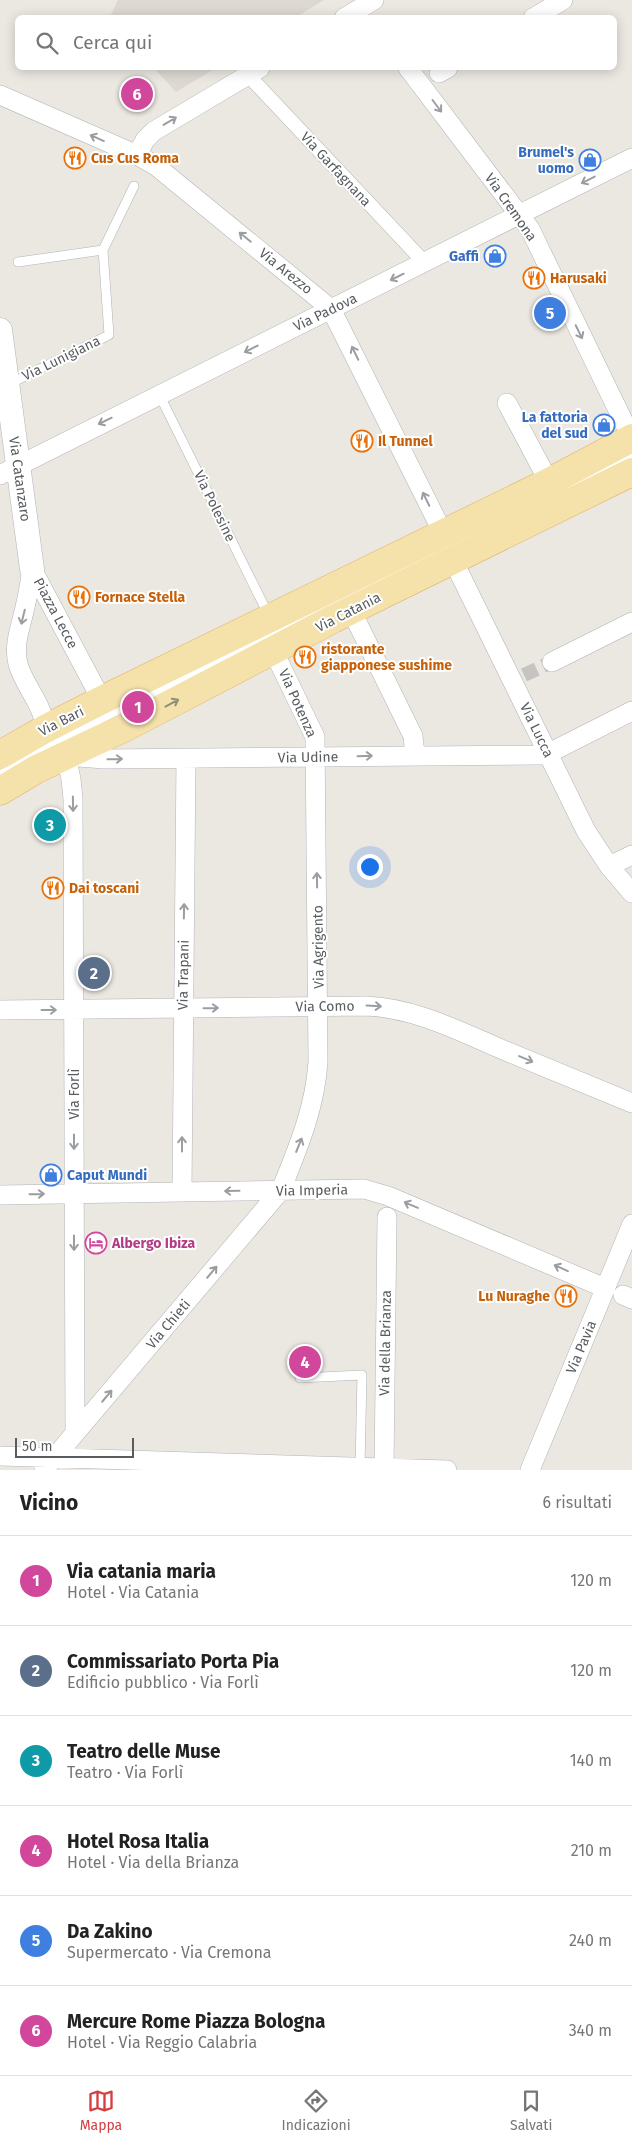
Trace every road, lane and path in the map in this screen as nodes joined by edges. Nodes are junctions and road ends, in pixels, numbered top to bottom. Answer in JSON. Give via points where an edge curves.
{"nodes":[{"id":1,"x":563,"y":0,"type":"edge"},
{"id":2,"x":365,"y":6,"type":"edge"},
{"id":3,"x":349,"y":15,"type":"edge"},
{"id":4,"x":538,"y":15,"type":"edge"},
{"id":5,"x":410,"y":70,"type":"edge"},
{"id":6,"x":254,"y":71,"type":"edge"},
{"id":7,"x":0,"y":94,"type":"edge"},
{"id":8,"x":137,"y":155,"type":"junction"},
{"id":9,"x":632,"y":158,"type":"edge"},
{"id":10,"x":134,"y":186,"type":"dead end"},
{"id":11,"x":520,"y":215,"type":"junction"},
{"id":12,"x":103,"y":250,"type":"junction"},
{"id":13,"x":18,"y":262,"type":"dead end"},
{"id":14,"x":425,"y":263,"type":"junction"},
{"id":15,"x":331,"y":309,"type":"junction"},
{"id":16,"x":0,"y":330,"type":"edge"},
{"id":17,"x":7,"y":385,"type":"junction"},
{"id":18,"x":160,"y":394,"type":"junction"},
{"id":19,"x":507,"y":403,"type":"dead end"},
{"id":20,"x":632,"y":439,"type":"edge"},
{"id":21,"x":632,"y":457,"type":"edge"},
{"id":22,"x":9,"y":470,"type":"edge"},
{"id":23,"x":632,"y":472,"type":"edge"},
{"id":24,"x":546,"y":491,"type":"junction"},
{"id":25,"x":518,"y":513,"type":"dead end"},
{"id":26,"x":447,"y":548,"type":"junction"},
{"id":27,"x":32,"y":569,"type":"junction"},
{"id":28,"x":351,"y":610,"type":"junction"},
{"id":29,"x":270,"y":618,"type":"junction"},
{"id":30,"x":632,"y":622,"type":"edge"},
{"id":31,"x":273,"y":650,"type":"junction"},
{"id":32,"x":552,"y":662,"type":"tunnel mouth"},
{"id":33,"x":632,"y":711,"type":"edge"},
{"id":34,"x":94,"y":713,"type":"junction"},
{"id":35,"x":45,"y":729,"type":"junction"},
{"id":36,"x":549,"y":753,"type":"junction"},
{"id":37,"x":415,"y":755,"type":"junction"},
{"id":38,"x":66,"y":756,"type":"junction"},
{"id":39,"x":316,"y":757,"type":"junction"},
{"id":40,"x":11,"y":758,"type":"edge"},
{"id":41,"x":186,"y":758,"type":"junction"},
{"id":42,"x":0,"y":775,"type":"edge"},
{"id":43,"x":0,"y":791,"type":"edge"},
{"id":44,"x":632,"y":855,"type":"edge"},
{"id":45,"x":609,"y":866,"type":"junction"},
{"id":46,"x":632,"y":893,"type":"edge"},
{"id":47,"x":318,"y":1006,"type":"junction"},
{"id":48,"x":183,"y":1008,"type":"junction"},
{"id":49,"x":0,"y":1010,"type":"edge"},
{"id":50,"x":75,"y":1010,"type":"junction"},
{"id":51,"x":632,"y":1104,"type":"edge"},
{"id":52,"x":281,"y":1190,"type":"junction"},
{"id":53,"x":182,"y":1192,"type":"junction"},
{"id":54,"x":74,"y":1194,"type":"junction"},
{"id":55,"x":0,"y":1195,"type":"edge"},
{"id":56,"x":387,"y":1217,"type":"dead end"},
{"id":57,"x":632,"y":1224,"type":"edge"},
{"id":58,"x":605,"y":1288,"type":"junction"},
{"id":59,"x":300,"y":1378,"type":"dead end"},
{"id":60,"x":75,"y":1433,"type":"junction"},
{"id":61,"x":0,"y":1456,"type":"edge"},
{"id":62,"x":49,"y":1464,"type":"edge"},
{"id":63,"x":360,"y":1469,"type":"junction"},
{"id":64,"x":384,"y":1469,"type":"edge"},
{"id":65,"x":447,"y":1470,"type":"edge"},
{"id":66,"x":530,"y":1470,"type":"edge"}],
"edges":[{"from":1,"to":4,"type":"street"},
{"from":2,"to":3,"type":"street"},
{"from":5,"to":11,"type":"street","name":"Via Cremona","one_way":true},
{"from":8,"to":6,"type":"street","one_way":true,"via":[[154,131]]},
{"from":6,"to":14,"type":"street","name":"Via Garfagnana"},
{"from":8,"to":7,"type":"street","name":"Via Arezzo","one_way":true},
{"from":15,"to":8,"type":"street","name":"Via Arezzo","one_way":true,"via":[[168,174]]},
{"from":9,"to":11,"type":"street","name":"Via Padova","one_way":true},
{"from":10,"to":12,"type":"lane","name":"Via Lunigiana"},
{"from":11,"to":14,"type":"street","name":"Via Padova"},
{"from":11,"to":20,"type":"street","name":"Via Cremona","one_way":true,"via":[[530,229]]},
{"from":12,"to":13,"type":"lane"},
{"from":12,"to":17,"type":"lane","name":"Via Lunigiana","via":[[109,335]]},
{"from":14,"to":15,"type":"street","name":"Via Padova","one_way":true},
{"from":15,"to":18,"type":"street","name":"Via Padova","one_way":true},
{"from":26,"to":15,"type":"street","name":"Via Arezzo","one_way":true,"via":[[437,521]]},
{"from":16,"to":17,"type":"street","name":"Via Catanzaro"},
{"from":17,"to":22,"type":"street","name":"Via Catanzaro"},
{"from":18,"to":22,"type":"street","name":"Via Padova","one_way":true},
{"from":18,"to":29,"type":"lane","name":"Via Polesine"},
{"from":19,"to":24,"type":"street"},
{"from":20,"to":24,"type":"main road","name":"Via Catania"},
{"from":21,"to":24,"type":"lane","name":"Via Catania"},
{"from":22,"to":27,"type":"street","name":"Via Catanzaro"},
{"from":23,"to":26,"type":"main road","name":"Via Catania"},
{"from":24,"to":26,"type":"main road","name":"Via Catania"},
{"from":25,"to":26,"type":"lane","name":"Via Catania"},
{"from":26,"to":28,"type":"main road","name":"Via Catania"},
{"from":26,"to":29,"type":"main road","name":"Via Catania"},
{"from":26,"to":34,"type":"lane","name":"Via Catania"},
{"from":26,"to":36,"type":"street","name":"Via Lucca"},
{"from":27,"to":34,"type":"street","name":"Piazza Lecce","via":[[97,690]]},
{"from":27,"to":35,"type":"street","name":"Piazza Lecce","one_way":true,"via":[[16,655]]},
{"from":28,"to":31,"type":"main road","name":"Via Catania"},
{"from":28,"to":37,"type":"street","via":[[413,736]]},
{"from":29,"to":34,"type":"main road","name":"Via Catania"},
{"from":30,"to":32,"type":"street"},
{"from":38,"to":31,"type":"main road","name":"Via Catania","one_way":true},
{"from":31,"to":39,"type":"street","name":"Via Potenza","via":[[315,737]]},
{"from":33,"to":36,"type":"street"},
{"from":34,"to":35,"type":"main road","name":"Via Bari"},
{"from":34,"to":38,"type":"street","name":"Via Bari"},
{"from":34,"to":40,"type":"lane","name":"Via Bari"},
{"from":35,"to":40,"type":"main road","name":"Via Bari"},
{"from":36,"to":37,"type":"street","name":"Via Udine"},
{"from":36,"to":45,"type":"street","name":"Via Lucca","via":[[586,831]]},
{"from":39,"to":37,"type":"street","name":"Via Udine","one_way":true},
{"from":38,"to":41,"type":"street","name":"Via Udine","one_way":true},
{"from":38,"to":43,"type":"main road","name":"Via Bari"},
{"from":38,"to":50,"type":"street","name":"Via Forlì","one_way":true,"via":[[73,791]]},
{"from":39,"to":41,"type":"street","name":"Via Udine"},
{"from":47,"to":39,"type":"street","name":"Via Agrigento","one_way":true},
{"from":40,"to":42,"type":"lane","name":"Via Bari"},
{"from":48,"to":41,"type":"street","name":"Via Trapani","one_way":true},
{"from":44,"to":45,"type":"street"},
{"from":45,"to":46,"type":"street","name":"Via Lucca"},
{"from":48,"to":47,"type":"street","name":"Via Como","one_way":true},
{"from":47,"to":51,"type":"street","name":"Via Como","one_way":true,"via":[[377,1006],[407,1012]]},
{"from":52,"to":47,"type":"street","name":"Via Agrigento","one_way":true,"via":[[313,1104],[318,1062]]},
{"from":48,"to":50,"type":"street","name":"Via Como"},
{"from":53,"to":48,"type":"street","name":"Via Trapani","one_way":true},
{"from":49,"to":50,"type":"street","name":"Via Como","one_way":true},
{"from":50,"to":54,"type":"street","name":"Via Forlì","one_way":true},
{"from":52,"to":53,"type":"street","name":"Via Imperia","one_way":true},
{"from":58,"to":52,"type":"street","name":"Via Imperia","one_way":true,"via":[[376,1191]]},
{"from":60,"to":52,"type":"street","name":"Via Chieti","one_way":true},
{"from":53,"to":54,"type":"street","name":"Via Imperia"},
{"from":55,"to":54,"type":"street","name":"Via Imperia","one_way":true},
{"from":54,"to":60,"type":"street","name":"Via Forlì","one_way":true},
{"from":56,"to":64,"type":"street","name":"Via della Brianza"},
{"from":57,"to":58,"type":"street","name":"Via Pavia"},
{"from":58,"to":66,"type":"street","name":"Via Pavia"},
{"from":59,"to":63,"type":"lane","via":[[362,1375]]},
{"from":60,"to":62,"type":"street","name":"Via Chieti"},
{"from":61,"to":62,"type":"street"},
{"from":62,"to":63,"type":"street"},
{"from":63,"to":64,"type":"street"},
{"from":64,"to":65,"type":"street"}]}
